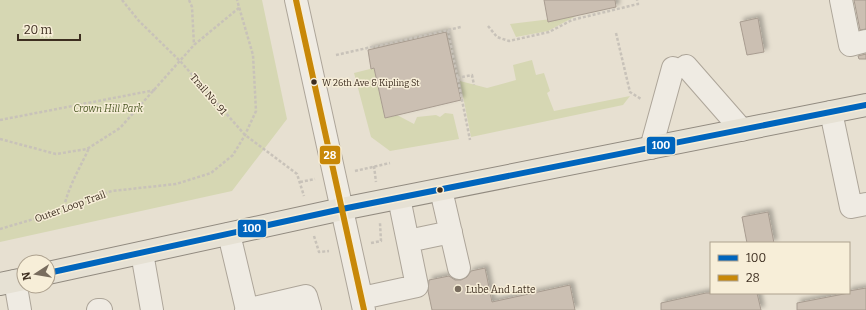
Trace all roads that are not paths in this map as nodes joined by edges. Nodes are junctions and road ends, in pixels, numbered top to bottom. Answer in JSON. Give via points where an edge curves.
{"nodes":[{"id":1,"x":296,"y":0,"type":"edge"},
{"id":2,"x":841,"y":0,"type":"edge"},
{"id":3,"x":866,"y":41,"type":"edge"},
{"id":4,"x":866,"y":105,"type":"edge"},
{"id":5,"x":830,"y":112,"type":"junction"},
{"id":6,"x":742,"y":130,"type":"junction"},
{"id":7,"x":651,"y":148,"type":"junction"},
{"id":8,"x":441,"y":190,"type":"junction"},
{"id":9,"x":399,"y":198,"type":"junction"},
{"id":10,"x":866,"y":204,"type":"edge"},
{"id":11,"x":342,"y":209,"type":"junction"},
{"id":12,"x":451,"y":232,"type":"junction"},
{"id":13,"x":229,"y":234,"type":"junction"},
{"id":14,"x":408,"y":242,"type":"junction"},
{"id":15,"x":142,"y":253,"type":"junction"},
{"id":16,"x":459,"y":268,"type":"dead end"},
{"id":17,"x":56,"y":272,"type":"edge"},
{"id":18,"x":13,"y":281,"type":"edge"},
{"id":19,"x":363,"y":304,"type":"edge"},
{"id":20,"x":20,"y":310,"type":"edge"},
{"id":21,"x":152,"y":310,"type":"edge"},
{"id":22,"x":247,"y":310,"type":"edge"},
{"id":23,"x":310,"y":310,"type":"edge"}],
"edges":[{"from":1,"to":11,"type":"street"},
{"from":2,"to":3,"type":"street","via":[[850,45]]},
{"from":4,"to":5,"type":"main road"},
{"from":5,"to":6,"type":"main road"},
{"from":5,"to":10,"type":"street","via":[[851,207]]},
{"from":6,"to":7,"type":"main road"},
{"from":6,"to":7,"type":"street","via":[[680,67]]},
{"from":7,"to":8,"type":"main road"},
{"from":8,"to":9,"type":"main road"},
{"from":8,"to":12,"type":"street"},
{"from":9,"to":11,"type":"main road"},
{"from":9,"to":14,"type":"street"},
{"from":11,"to":13,"type":"main road"},
{"from":11,"to":19,"type":"street"},
{"from":12,"to":14,"type":"street"},
{"from":12,"to":16,"type":"street"},
{"from":13,"to":15,"type":"main road"},
{"from":13,"to":22,"type":"street"},
{"from":14,"to":19,"type":"street","via":[[417,286]]},
{"from":15,"to":17,"type":"main road"},
{"from":15,"to":21,"type":"street"},
{"from":18,"to":20,"type":"street"},
{"from":22,"to":23,"type":"street","via":[[306,296]]}]}
